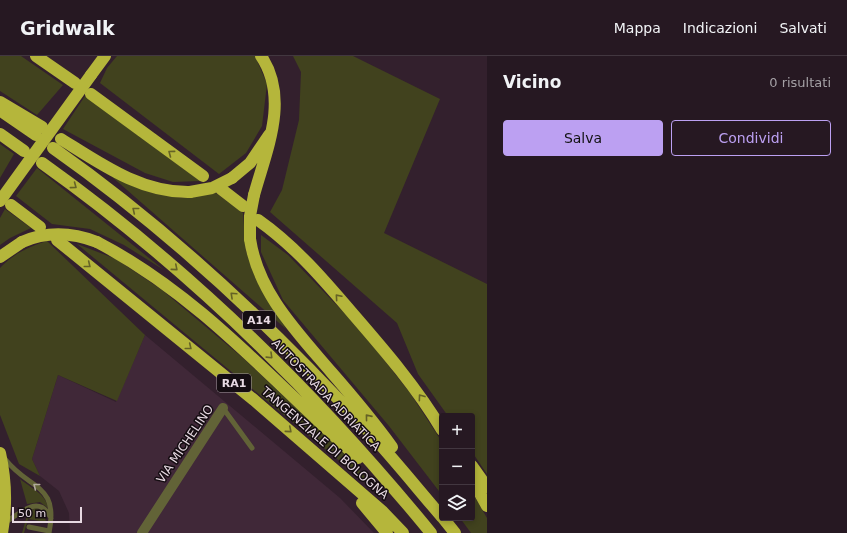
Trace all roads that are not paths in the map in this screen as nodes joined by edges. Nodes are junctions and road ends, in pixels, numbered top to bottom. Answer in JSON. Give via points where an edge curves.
{"nodes":[{"id":1,"x":36,"y":56,"type":"edge"},
{"id":2,"x":105,"y":56,"type":"edge"},
{"id":3,"x":261,"y":56,"type":"edge"},
{"id":4,"x":75,"y":83,"type":"dead end"},
{"id":5,"x":91,"y":94,"type":"dead end"},
{"id":6,"x":0,"y":102,"type":"edge"},
{"id":7,"x":0,"y":111,"type":"edge"},
{"id":8,"x":272,"y":130,"type":"junction"},
{"id":9,"x":0,"y":134,"type":"edge"},
{"id":10,"x":24,"y":151,"type":"dead end"},
{"id":11,"x":42,"y":163,"type":"dead end"},
{"id":12,"x":203,"y":176,"type":"dead end"},
{"id":13,"x":221,"y":189,"type":"dead end"},
{"id":14,"x":6,"y":203,"type":"edge"},
{"id":15,"x":243,"y":206,"type":"dead end"},
{"id":16,"x":258,"y":220,"type":"dead end"},
{"id":17,"x":40,"y":227,"type":"dead end"},
{"id":18,"x":57,"y":240,"type":"dead end"},
{"id":19,"x":0,"y":257,"type":"edge"},
{"id":20,"x":223,"y":408,"type":"joint"},
{"id":21,"x":434,"y":417,"type":"junction"},
{"id":22,"x":439,"y":423,"type":"edge"},
{"id":23,"x":439,"y":425,"type":"edge"},
{"id":24,"x":305,"y":443,"type":"junction"},
{"id":25,"x":252,"y":448,"type":"dead end"},
{"id":26,"x":0,"y":452,"type":"edge"},
{"id":27,"x":475,"y":470,"type":"edge"},
{"id":28,"x":475,"y":485,"type":"edge"},
{"id":29,"x":487,"y":487,"type":"edge"},
{"id":30,"x":400,"y":496,"type":"junction"},
{"id":31,"x":487,"y":506,"type":"edge"},
{"id":32,"x":439,"y":512,"type":"edge"},
{"id":33,"x":439,"y":512,"type":"edge"},
{"id":34,"x":52,"y":519,"type":"junction"},
{"id":35,"x":446,"y":521,"type":"edge"},
{"id":36,"x":29,"y":527,"type":"dead end"},
{"id":37,"x":3,"y":528,"type":"edge"},
{"id":38,"x":454,"y":531,"type":"edge"},
{"id":39,"x":49,"y":532,"type":"edge"},
{"id":40,"x":142,"y":533,"type":"edge"},
{"id":41,"x":387,"y":533,"type":"edge"},
{"id":42,"x":403,"y":533,"type":"edge"},
{"id":43,"x":431,"y":533,"type":"edge"}],
"edges":[{"from":1,"to":4,"type":"highway"},
{"from":2,"to":14,"type":"highway","bridge":true},
{"from":3,"to":8,"type":"highway","via":[[272,79],[274,92]]},
{"from":12,"to":5,"type":"highway","one_way":true},
{"from":6,"to":7,"type":"highway","via":[[39,131]]},
{"from":32,"to":8,"type":"highway","name":"AUTOSTRADA ADRIATICA","number":"A14","one_way":true,"bridge":true,"via":[[368,430],[284,343],[186,252],[57,143],[128,178],[163,190],[190,192],[212,188],[232,178],[250,162]]},
{"from":33,"to":8,"type":"highway","one_way":true,"bridge":true,"via":[[379,430],[276,304],[260,276],[250,239],[250,216],[254,195],[268,155]]},
{"from":9,"to":10,"type":"highway"},
{"from":11,"to":30,"type":"highway","name":"AUTOSTRADA ADRIATICA","number":"A14","one_way":true,"via":[[137,236],[228,316],[349,437]]},
{"from":13,"to":15,"type":"highway"},
{"from":14,"to":17,"type":"highway"},
{"from":21,"to":16,"type":"highway","one_way":true,"via":[[399,368],[321,277],[296,251]]},
{"from":18,"to":24,"type":"highway","name":"TANGENZIALE DI BOLOGNA","number":"RA1","one_way":true},
{"from":19,"to":30,"type":"highway","bridge":true,"via":[[22,242],[39,236],[74,235],[97,242],[143,268],[207,317]]},
{"from":20,"to":25,"type":"lane","name":"VIA MICHELINO"},
{"from":20,"to":40,"type":"street","name":"VIA MICHELINO"},
{"from":21,"to":22,"type":"highway"},
{"from":21,"to":23,"type":"highway"},
{"from":24,"to":41,"type":"highway"},
{"from":24,"to":42,"type":"highway","name":"TANGENZIALE DI BOLOGNA","number":"RA1"},
{"from":34,"to":26,"type":"lane","one_way":true,"via":[[52,508],[46,494],[18,472]]},
{"from":26,"to":37,"type":"highway","via":[[6,491]]},
{"from":27,"to":29,"type":"highway"},
{"from":28,"to":31,"type":"highway"},
{"from":30,"to":43,"type":"highway","name":"AUTOSTRADA ADRIATICA","number":"A14"},
{"from":34,"to":37,"type":"lane","via":[[44,508],[35,506],[30,507]]},
{"from":34,"to":39,"type":"lane"},
{"from":35,"to":38,"type":"highway"},
{"from":36,"to":39,"type":"lane"}]}
